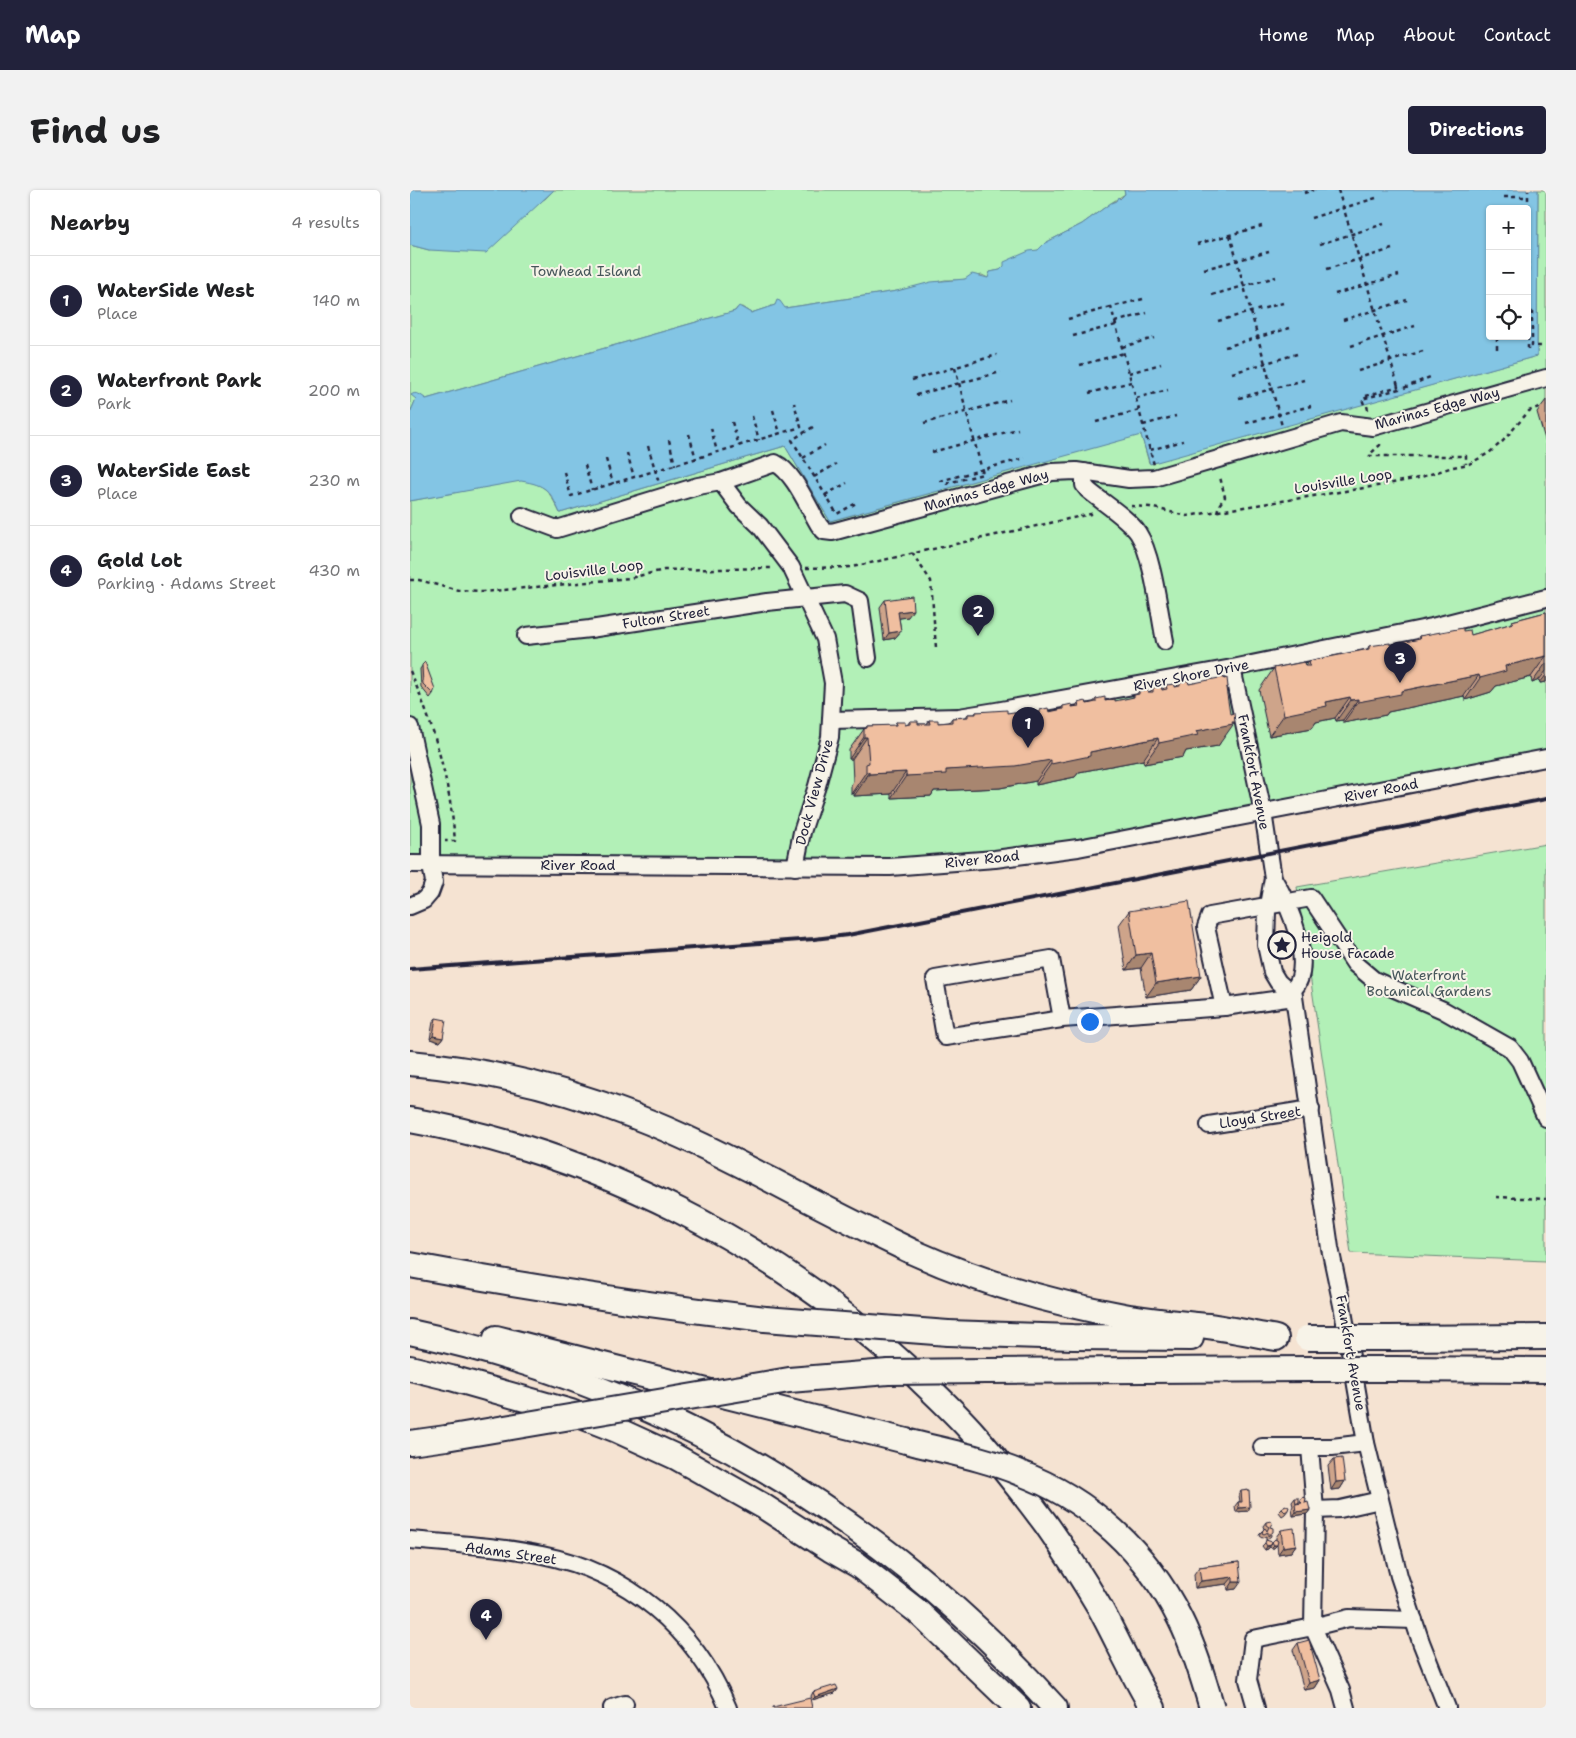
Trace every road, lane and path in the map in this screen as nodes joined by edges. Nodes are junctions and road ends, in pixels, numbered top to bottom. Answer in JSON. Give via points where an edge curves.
{"nodes":[{"id":1,"x":1313,"y":190,"type":"edge"},
{"id":2,"x":1338,"y":190,"type":"edge"},
{"id":3,"x":1528,"y":190,"type":"edge"},
{"id":4,"x":1304,"y":193,"type":"dead end"},
{"id":5,"x":1504,"y":196,"type":"dead end"},
{"id":6,"x":1528,"y":197,"type":"junction"},
{"id":7,"x":1376,"y":198,"type":"dead end"},
{"id":8,"x":1528,"y":205,"type":"edge"},
{"id":9,"x":1344,"y":208,"type":"junction"},
{"id":10,"x":1311,"y":218,"type":"dead end"},
{"id":11,"x":1384,"y":224,"type":"dead end"},
{"id":12,"x":1262,"y":226,"type":"dead end"},
{"id":13,"x":1352,"y":234,"type":"junction"},
{"id":14,"x":1230,"y":235,"type":"junction"},
{"id":15,"x":1197,"y":244,"type":"dead end"},
{"id":16,"x":1320,"y":244,"type":"dead end"},
{"id":17,"x":1392,"y":249,"type":"dead end"},
{"id":18,"x":1269,"y":252,"type":"dead end"},
{"id":19,"x":1360,"y":259,"type":"junction"},
{"id":20,"x":1237,"y":260,"type":"junction"},
{"id":21,"x":1204,"y":269,"type":"dead end"},
{"id":22,"x":1327,"y":269,"type":"dead end"},
{"id":23,"x":1399,"y":275,"type":"dead end"},
{"id":24,"x":1276,"y":277,"type":"dead end"},
{"id":25,"x":1367,"y":285,"type":"junction"},
{"id":26,"x":1244,"y":286,"type":"junction"},
{"id":27,"x":1335,"y":294,"type":"dead end"},
{"id":28,"x":1212,"y":295,"type":"dead end"},
{"id":29,"x":1143,"y":299,"type":"dead end"},
{"id":30,"x":1407,"y":300,"type":"dead end"},
{"id":31,"x":1283,"y":303,"type":"dead end"},
{"id":32,"x":1111,"y":307,"type":"junction"},
{"id":33,"x":1375,"y":310,"type":"junction"},
{"id":34,"x":1251,"y":312,"type":"junction"},
{"id":35,"x":1531,"y":312,"type":"edge"},
{"id":36,"x":1147,"y":313,"type":"dead end"},
{"id":37,"x":1068,"y":319,"type":"dead end"},
{"id":38,"x":1218,"y":320,"type":"dead end"},
{"id":39,"x":1342,"y":320,"type":"dead end"},
{"id":40,"x":1115,"y":323,"type":"junction"},
{"id":41,"x":1415,"y":326,"type":"dead end"},
{"id":42,"x":1290,"y":328,"type":"dead end"},
{"id":43,"x":1073,"y":336,"type":"dead end"},
{"id":44,"x":1383,"y":336,"type":"junction"},
{"id":45,"x":1154,"y":338,"type":"dead end"},
{"id":46,"x":1258,"y":338,"type":"junction"},
{"id":47,"x":1497,"y":340,"type":"edge"},
{"id":48,"x":1528,"y":340,"type":"edge"},
{"id":49,"x":1351,"y":346,"type":"dead end"},
{"id":50,"x":1541,"y":346,"type":"dead end"},
{"id":51,"x":1122,"y":347,"type":"junction"},
{"id":52,"x":1225,"y":347,"type":"dead end"},
{"id":53,"x":1497,"y":349,"type":"dead end"},
{"id":54,"x":1528,"y":349,"type":"dead end"},
{"id":55,"x":1423,"y":351,"type":"dead end"},
{"id":56,"x":1124,"y":353,"type":"junction"},
{"id":57,"x":1297,"y":354,"type":"dead end"},
{"id":58,"x":997,"y":355,"type":"dead end"},
{"id":59,"x":1391,"y":361,"type":"junction"},
{"id":60,"x":1265,"y":363,"type":"junction"},
{"id":61,"x":1162,"y":364,"type":"dead end"},
{"id":62,"x":1080,"y":365,"type":"dead end"},
{"id":63,"x":955,"y":368,"type":"junction"},
{"id":64,"x":1358,"y":371,"type":"dead end"},
{"id":65,"x":1001,"y":372,"type":"dead end"},
{"id":66,"x":1232,"y":372,"type":"dead end"},
{"id":67,"x":1129,"y":373,"type":"junction"},
{"id":68,"x":1430,"y":377,"type":"dead end"},
{"id":69,"x":1546,"y":378,"type":"edge"},
{"id":70,"x":912,"y":380,"type":"dead end"},
{"id":71,"x":1304,"y":380,"type":"dead end"},
{"id":72,"x":1131,"y":382,"type":"junction"},
{"id":73,"x":959,"y":383,"type":"junction"},
{"id":74,"x":1399,"y":386,"type":"junction"},
{"id":75,"x":1404,"y":388,"type":"dead end"},
{"id":76,"x":1272,"y":389,"type":"junction"},
{"id":77,"x":1168,"y":390,"type":"dead end"},
{"id":78,"x":1089,"y":394,"type":"dead end"},
{"id":79,"x":916,"y":395,"type":"dead end"},
{"id":80,"x":1366,"y":396,"type":"dead end"},
{"id":81,"x":1136,"y":398,"type":"junction"},
{"id":82,"x":1239,"y":398,"type":"dead end"},
{"id":83,"x":1010,"y":400,"type":"dead end"},
{"id":84,"x":794,"y":403,"type":"dead end"},
{"id":85,"x":1546,"y":404,"type":"edge"},
{"id":86,"x":1312,"y":406,"type":"dead end"},
{"id":87,"x":1365,"y":407,"type":"dead end"},
{"id":88,"x":773,"y":410,"type":"dead end"},
{"id":89,"x":1139,"y":410,"type":"junction"},
{"id":90,"x":967,"y":412,"type":"junction"},
{"id":91,"x":1279,"y":415,"type":"junction"},
{"id":92,"x":752,"y":416,"type":"dead end"},
{"id":93,"x":1176,"y":416,"type":"dead end"},
{"id":94,"x":732,"y":422,"type":"dead end"},
{"id":95,"x":1096,"y":422,"type":"dead end"},
{"id":96,"x":924,"y":423,"type":"dead end"},
{"id":97,"x":1246,"y":424,"type":"dead end"},
{"id":98,"x":1143,"y":425,"type":"junction"},
{"id":99,"x":813,"y":427,"type":"dead end"},
{"id":100,"x":710,"y":428,"type":"dead end"},
{"id":101,"x":1018,"y":429,"type":"dead end"},
{"id":102,"x":1283,"y":430,"type":"dead end"},
{"id":103,"x":780,"y":433,"type":"junction"},
{"id":104,"x":690,"y":434,"type":"dead end"},
{"id":105,"x":669,"y":440,"type":"dead end"},
{"id":106,"x":759,"y":440,"type":"junction"},
{"id":107,"x":975,"y":440,"type":"junction"},
{"id":108,"x":1182,"y":441,"type":"dead end"},
{"id":109,"x":1380,"y":444,"type":"dead end"},
{"id":110,"x":824,"y":445,"type":"dead end"},
{"id":111,"x":648,"y":446,"type":"dead end"},
{"id":112,"x":739,"y":446,"type":"junction"},
{"id":113,"x":1150,"y":450,"type":"junction"},
{"id":114,"x":717,"y":452,"type":"junction"},
{"id":115,"x":932,"y":452,"type":"dead end"},
{"id":116,"x":627,"y":453,"type":"dead end"},
{"id":117,"x":803,"y":458,"type":"junction"},
{"id":118,"x":1025,"y":458,"type":"dead end"},
{"id":119,"x":606,"y":459,"type":"dead end"},
{"id":120,"x":696,"y":459,"type":"junction"},
{"id":121,"x":836,"y":464,"type":"dead end"},
{"id":122,"x":1466,"y":464,"type":"junction"},
{"id":123,"x":585,"y":465,"type":"dead end"},
{"id":124,"x":676,"y":465,"type":"junction"},
{"id":125,"x":1154,"y":466,"type":"dead end"},
{"id":126,"x":983,"y":469,"type":"junction"},
{"id":127,"x":564,"y":472,"type":"dead end"},
{"id":128,"x":655,"y":472,"type":"junction"},
{"id":129,"x":1084,"y":472,"type":"junction"},
{"id":130,"x":975,"y":476,"type":"dead end"},
{"id":131,"x":634,"y":477,"type":"junction"},
{"id":132,"x":814,"y":477,"type":"junction"},
{"id":133,"x":1220,"y":477,"type":"dead end"},
{"id":134,"x":940,"y":481,"type":"dead end"},
{"id":135,"x":721,"y":482,"type":"junction"},
{"id":136,"x":847,"y":483,"type":"dead end"},
{"id":137,"x":613,"y":484,"type":"junction"},
{"id":138,"x":660,"y":486,"type":"dead end"},
{"id":139,"x":592,"y":490,"type":"junction"},
{"id":140,"x":825,"y":496,"type":"junction"},
{"id":141,"x":828,"y":499,"type":"junction"},
{"id":142,"x":824,"y":502,"type":"dead end"},
{"id":143,"x":858,"y":502,"type":"dead end"},
{"id":144,"x":1129,"y":507,"type":"dead end"},
{"id":145,"x":1217,"y":512,"type":"junction"},
{"id":146,"x":1096,"y":513,"type":"dead end"},
{"id":147,"x":522,"y":516,"type":"dead end"},
{"id":148,"x":912,"y":553,"type":"junction"},
{"id":149,"x":776,"y":568,"type":"dead end"},
{"id":150,"x":800,"y":568,"type":"dead end"},
{"id":151,"x":410,"y":580,"type":"edge"},
{"id":152,"x":807,"y":598,"type":"junction"},
{"id":153,"x":1546,"y":598,"type":"edge"},
{"id":154,"x":526,"y":636,"type":"dead end"},
{"id":155,"x":1165,"y":640,"type":"dead end"},
{"id":156,"x":936,"y":648,"type":"dead end"},
{"id":157,"x":868,"y":658,"type":"dead end"},
{"id":158,"x":1232,"y":668,"type":"junction"},
{"id":159,"x":410,"y":671,"type":"edge"},
{"id":160,"x":831,"y":720,"type":"junction"},
{"id":161,"x":410,"y":727,"type":"edge"},
{"id":162,"x":1546,"y":758,"type":"edge"},
{"id":163,"x":414,"y":760,"type":"edge"},
{"id":164,"x":1263,"y":812,"type":"junction"},
{"id":165,"x":444,"y":841,"type":"dead end"},
{"id":166,"x":410,"y":864,"type":"edge"},
{"id":167,"x":431,"y":865,"type":"junction"},
{"id":168,"x":795,"y":866,"type":"junction"},
{"id":169,"x":1273,"y":878,"type":"junction"},
{"id":170,"x":1287,"y":903,"type":"junction"},
{"id":171,"x":410,"y":906,"type":"edge"},
{"id":172,"x":1268,"y":907,"type":"junction"},
{"id":173,"x":1293,"y":993,"type":"junction"},
{"id":174,"x":1224,"y":1007,"type":"junction"},
{"id":175,"x":1062,"y":1019,"type":"junction"},
{"id":176,"x":410,"y":1062,"type":"edge"},
{"id":177,"x":1311,"y":1109,"type":"junction"},
{"id":178,"x":1546,"y":1118,"type":"edge"},
{"id":179,"x":410,"y":1120,"type":"edge"},
{"id":180,"x":1209,"y":1125,"type":"dead end"},
{"id":181,"x":1496,"y":1197,"type":"dead end"},
{"id":182,"x":1546,"y":1199,"type":"edge"},
{"id":183,"x":410,"y":1265,"type":"edge"},
{"id":184,"x":410,"y":1318,"type":"edge"},
{"id":185,"x":410,"y":1332,"type":"edge"},
{"id":186,"x":1546,"y":1337,"type":"edge"},
{"id":187,"x":1276,"y":1338,"type":"junction"},
{"id":188,"x":410,"y":1368,"type":"edge"},
{"id":189,"x":1546,"y":1370,"type":"edge"},
{"id":190,"x":1366,"y":1442,"type":"junction"},
{"id":191,"x":410,"y":1443,"type":"edge"},
{"id":192,"x":1262,"y":1447,"type":"dead end"},
{"id":193,"x":1310,"y":1447,"type":"junction"},
{"id":194,"x":1380,"y":1500,"type":"junction"},
{"id":195,"x":1315,"y":1510,"type":"junction"},
{"id":196,"x":410,"y":1540,"type":"edge"},
{"id":197,"x":830,"y":1549,"type":"junction"},
{"id":198,"x":1414,"y":1620,"type":"junction"},
{"id":199,"x":1313,"y":1626,"type":"junction"},
{"id":200,"x":1149,"y":1703,"type":"edge"},
{"id":201,"x":728,"y":1708,"type":"edge"},
{"id":202,"x":1002,"y":1708,"type":"edge"},
{"id":203,"x":1018,"y":1708,"type":"edge"},
{"id":204,"x":1055,"y":1708,"type":"edge"},
{"id":205,"x":1212,"y":1708,"type":"edge"},
{"id":206,"x":1256,"y":1708,"type":"edge"},
{"id":207,"x":1346,"y":1708,"type":"edge"},
{"id":208,"x":1446,"y":1708,"type":"edge"}],
"edges":[{"from":1,"to":4,"type":"path"},
{"from":2,"to":9,"type":"path"},
{"from":3,"to":6,"type":"path"},
{"from":5,"to":6,"type":"path"},
{"from":6,"to":8,"type":"path"},
{"from":7,"to":9,"type":"path"},
{"from":9,"to":10,"type":"path"},
{"from":9,"to":13,"type":"path"},
{"from":11,"to":13,"type":"path"},
{"from":12,"to":14,"type":"path"},
{"from":13,"to":16,"type":"path"},
{"from":13,"to":19,"type":"path"},
{"from":14,"to":15,"type":"path"},
{"from":14,"to":20,"type":"path"},
{"from":17,"to":19,"type":"path"},
{"from":18,"to":20,"type":"path"},
{"from":19,"to":22,"type":"path"},
{"from":19,"to":25,"type":"path"},
{"from":20,"to":21,"type":"path"},
{"from":20,"to":26,"type":"path"},
{"from":23,"to":25,"type":"path"},
{"from":24,"to":26,"type":"path"},
{"from":25,"to":27,"type":"path"},
{"from":25,"to":33,"type":"path"},
{"from":26,"to":28,"type":"path"},
{"from":26,"to":34,"type":"path"},
{"from":29,"to":32,"type":"path"},
{"from":30,"to":33,"type":"path"},
{"from":31,"to":34,"type":"path"},
{"from":32,"to":37,"type":"path"},
{"from":32,"to":40,"type":"path"},
{"from":33,"to":39,"type":"path"},
{"from":33,"to":44,"type":"path"},
{"from":34,"to":38,"type":"path"},
{"from":34,"to":46,"type":"path"},
{"from":35,"to":50,"type":"path","via":[[1532,346]]},
{"from":36,"to":40,"type":"path"},
{"from":40,"to":43,"type":"path"},
{"from":40,"to":51,"type":"path"},
{"from":41,"to":44,"type":"path"},
{"from":42,"to":46,"type":"path"},
{"from":44,"to":49,"type":"path"},
{"from":44,"to":59,"type":"path"},
{"from":45,"to":51,"type":"path"},
{"from":46,"to":52,"type":"path"},
{"from":46,"to":60,"type":"path"},
{"from":47,"to":53,"type":"path"},
{"from":48,"to":54,"type":"path"},
{"from":51,"to":56,"type":"path"},
{"from":55,"to":59,"type":"path"},
{"from":56,"to":62,"type":"path"},
{"from":56,"to":67,"type":"path"},
{"from":57,"to":60,"type":"path"},
{"from":58,"to":63,"type":"path"},
{"from":59,"to":64,"type":"path"},
{"from":59,"to":74,"type":"path"},
{"from":60,"to":66,"type":"path"},
{"from":60,"to":76,"type":"path"},
{"from":61,"to":67,"type":"path"},
{"from":63,"to":70,"type":"path"},
{"from":63,"to":73,"type":"path"},
{"from":65,"to":73,"type":"path"},
{"from":67,"to":72,"type":"path"},
{"from":68,"to":75,"type":"path"},
{"from":69,"to":129,"type":"street","name":"Marinas Edge Way","via":[[1374,426],[1342,423],[1154,478],[1129,479]]},
{"from":71,"to":76,"type":"path"},
{"from":72,"to":78,"type":"path"},
{"from":72,"to":81,"type":"path"},
{"from":73,"to":79,"type":"path"},
{"from":73,"to":90,"type":"path"},
{"from":74,"to":80,"type":"path"},
{"from":74,"to":87,"type":"path","via":[[1399,389],[1362,400]]},
{"from":76,"to":82,"type":"path"},
{"from":76,"to":91,"type":"path"},
{"from":77,"to":81,"type":"path"},
{"from":81,"to":89,"type":"path"},
{"from":83,"to":90,"type":"path"},
{"from":84,"to":103,"type":"path","via":[[801,427]]},
{"from":85,"to":122,"type":"path","name":"Louisville Loop","via":[[1529,411],[1489,453]]},
{"from":86,"to":91,"type":"path"},
{"from":88,"to":103,"type":"path"},
{"from":89,"to":95,"type":"path"},
{"from":89,"to":98,"type":"path"},
{"from":90,"to":96,"type":"path"},
{"from":90,"to":107,"type":"path"},
{"from":91,"to":97,"type":"path"},
{"from":91,"to":102,"type":"path"},
{"from":92,"to":106,"type":"path"},
{"from":93,"to":98,"type":"path"},
{"from":94,"to":112,"type":"path"},
{"from":98,"to":113,"type":"path"},
{"from":99,"to":117,"type":"path","via":[[792,440]]},
{"from":100,"to":114,"type":"path"},
{"from":101,"to":107,"type":"path"},
{"from":103,"to":106,"type":"path"},
{"from":104,"to":120,"type":"path"},
{"from":105,"to":124,"type":"path"},
{"from":106,"to":112,"type":"path"},
{"from":107,"to":115,"type":"path"},
{"from":107,"to":126,"type":"path"},
{"from":108,"to":113,"type":"path"},
{"from":109,"to":122,"type":"path","via":[[1370,456],[1466,456]]},
{"from":110,"to":117,"type":"path"},
{"from":111,"to":128,"type":"path"},
{"from":112,"to":114,"type":"path"},
{"from":113,"to":125,"type":"path"},
{"from":114,"to":120,"type":"path"},
{"from":116,"to":131,"type":"path"},
{"from":117,"to":132,"type":"path"},
{"from":118,"to":126,"type":"path"},
{"from":119,"to":137,"type":"path"},
{"from":120,"to":124,"type":"path"},
{"from":121,"to":132,"type":"path"},
{"from":122,"to":145,"type":"path","name":"Louisville Loop","via":[[1383,485]]},
{"from":123,"to":139,"type":"path"},
{"from":124,"to":128,"type":"path"},
{"from":126,"to":130,"type":"path","via":[[983,474]]},
{"from":126,"to":134,"type":"path"},
{"from":127,"to":139,"type":"path","via":[[571,496]]},
{"from":128,"to":131,"type":"path"},
{"from":128,"to":138,"type":"path"},
{"from":129,"to":135,"type":"street","name":"Marinas Edge Way","via":[[1052,472],[832,532],[824,531],[819,525],[790,476],[775,463]]},
{"from":129,"to":155,"type":"street","via":[[1084,485],[1088,490],[1138,533],[1150,562]]},
{"from":131,"to":137,"type":"path"},
{"from":132,"to":140,"type":"path"},
{"from":133,"to":145,"type":"path","via":[[1225,496]]},
{"from":135,"to":147,"type":"street","name":"Marinas Edge Way","via":[[557,528]]},
{"from":135,"to":152,"type":"street","name":"Dock View Drive","via":[[791,567]]},
{"from":136,"to":140,"type":"path"},
{"from":137,"to":139,"type":"path"},
{"from":140,"to":141,"type":"path"},
{"from":141,"to":142,"type":"path"},
{"from":141,"to":143,"type":"path","via":[[837,514]]},
{"from":144,"to":145,"type":"path","name":"Louisville Loop","via":[[1150,507],[1186,516]]},
{"from":146,"to":148,"type":"path"},
{"from":148,"to":150,"type":"path","via":[[852,567]]},
{"from":148,"to":156,"type":"path","via":[[931,581]]},
{"from":149,"to":151,"type":"path","name":"Louisville Loop","via":[[664,570],[630,578],[483,592],[459,591]]},
{"from":152,"to":154,"type":"street","name":"Fulton Street"},
{"from":152,"to":157,"type":"street","name":"Fulton Street","via":[[845,594],[860,601]]},
{"from":152,"to":160,"type":"street","name":"Dock View Drive","via":[[825,639],[833,683]]},
{"from":153,"to":158,"type":"street","name":"River Shore Drive","via":[[1432,627]]},
{"from":158,"to":160,"type":"street","name":"River Shore Drive","via":[[960,717]]},
{"from":158,"to":164,"type":"street","name":"Frankfort Avenue"},
{"from":159,"to":165,"type":"path","via":[[431,725],[452,804],[455,841]]},
{"from":160,"to":168,"type":"street","name":"Dock View Drive","via":[[830,737]]},
{"from":161,"to":163,"type":"street"},
{"from":162,"to":164,"type":"street","name":"River Road"},
{"from":163,"to":167,"type":"street","via":[[431,824]]},
{"from":164,"to":168,"type":"street","name":"River Road","via":[[1078,848],[995,858],[890,867]]},
{"from":164,"to":169,"type":"street","name":"Frankfort Avenue"},
{"from":166,"to":167,"type":"street","name":"River Road"},
{"from":167,"to":168,"type":"street","name":"River Road"},
{"from":167,"to":171,"type":"street","via":[[434,882],[430,893],[424,900]]},
{"from":169,"to":170,"type":"street","name":"Frankfort Avenue"},
{"from":169,"to":172,"type":"street","name":"Frankfort Avenue"},
{"from":170,"to":172,"type":"street"},
{"from":170,"to":173,"type":"street","name":"Frankfort Avenue","via":[[1302,967]]},
{"from":170,"to":178,"type":"street","via":[[1311,898],[1351,958],[1374,980],[1444,1010],[1510,1048],[1520,1061]]},
{"from":172,"to":173,"type":"street","name":"Frankfort Avenue","via":[[1266,945],[1272,972],[1278,982]]},
{"from":172,"to":174,"type":"street","via":[[1210,916],[1206,927]]},
{"from":173,"to":174,"type":"street"},
{"from":173,"to":177,"type":"street","name":"Frankfort Avenue"},
{"from":174,"to":175,"type":"street"},
{"from":175,"to":175,"type":"street","via":[[945,1037],[935,978],[1051,959]]},
{"from":176,"to":187,"type":"highway","via":[[499,1076],[570,1094],[636,1116],[711,1149],[912,1252],[1017,1290],[1056,1302],[1127,1316]]},
{"from":177,"to":180,"type":"street","name":"Lloyd Street"},
{"from":177,"to":190,"type":"street","name":"Frankfort Avenue","via":[[1330,1248]]},
{"from":179,"to":200,"type":"highway","via":[[511,1144],[646,1194],[732,1239],[851,1319],[974,1434],[1048,1526],[1094,1600]]},
{"from":181,"to":182,"type":"path"},
{"from":183,"to":187,"type":"highway","bridge":true,"via":[[591,1297],[765,1318],[948,1332],[1073,1337]]},
{"from":184,"to":205,"type":"highway","bridge":true,"via":[[996,1464],[1042,1482],[1081,1505],[1110,1528],[1158,1581],[1192,1647]]},
{"from":185,"to":204,"type":"highway","via":[[488,1351],[574,1379],[676,1421],[741,1455],[824,1505],[918,1576],[996,1646]]},
{"from":186,"to":187,"type":"highway","bridge":true},
{"from":188,"to":197,"type":"highway","via":[[547,1405],[617,1430],[711,1476]]},
{"from":189,"to":191,"type":"highway","bridge":true,"via":[[888,1372],[789,1380]]},
{"from":190,"to":193,"type":"street"},
{"from":190,"to":194,"type":"street","name":"Frankfort Avenue"},
{"from":192,"to":193,"type":"street"},
{"from":193,"to":195,"type":"street"},
{"from":194,"to":195,"type":"street","via":[[1340,1509]]},
{"from":194,"to":198,"type":"street","name":"Frankfort Avenue"},
{"from":195,"to":199,"type":"street"},
{"from":196,"to":201,"type":"street","name":"Adams Street","via":[[543,1555],[614,1579],[647,1601],[690,1642]]},
{"from":197,"to":202,"type":"highway","via":[[844,1568],[916,1626]]},
{"from":197,"to":203,"type":"highway","via":[[858,1564],[917,1611]]},
{"from":198,"to":199,"type":"street","via":[[1350,1618]]},
{"from":198,"to":208,"type":"street","name":"Frankfort Avenue"},
{"from":199,"to":206,"type":"street","via":[[1253,1639],[1248,1680]]},
{"from":199,"to":207,"type":"street"}]}
